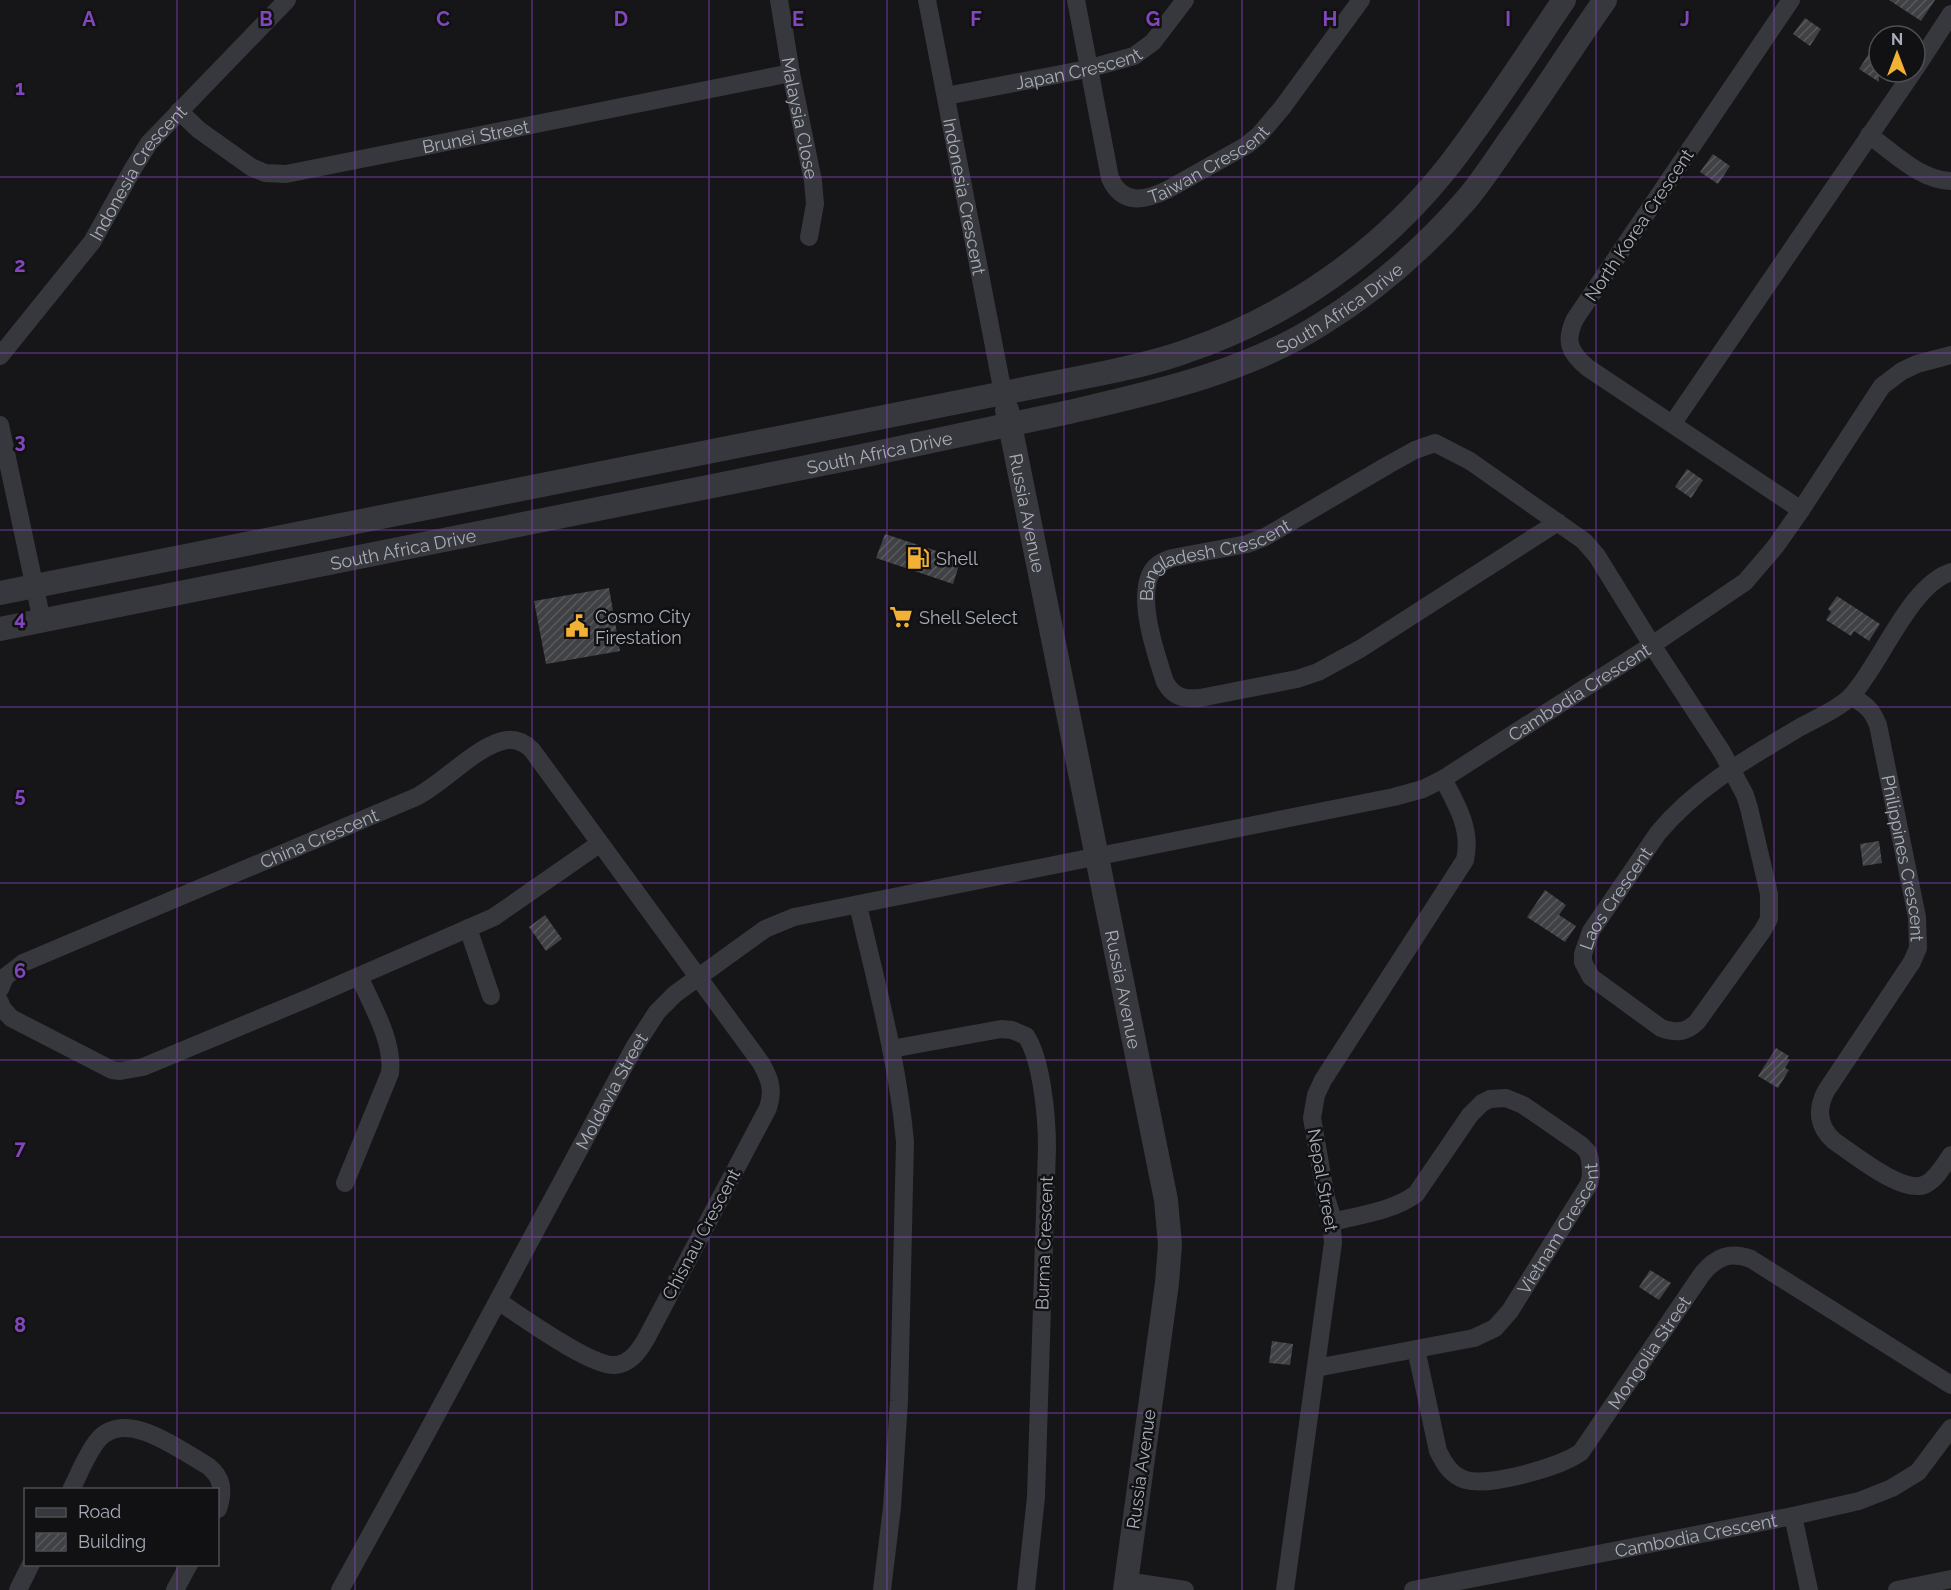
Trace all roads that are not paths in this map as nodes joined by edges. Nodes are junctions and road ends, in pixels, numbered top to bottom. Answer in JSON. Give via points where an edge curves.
{"nodes":[{"id":1,"x":287,"y":0,"type":"edge"},
{"id":2,"x":779,"y":0,"type":"edge"},
{"id":3,"x":927,"y":0,"type":"edge"},
{"id":4,"x":1076,"y":0,"type":"edge"},
{"id":5,"x":1185,"y":0,"type":"edge"},
{"id":6,"x":1361,"y":0,"type":"edge"},
{"id":7,"x":1564,"y":0,"type":"edge"},
{"id":8,"x":1605,"y":0,"type":"edge"},
{"id":9,"x":1791,"y":0,"type":"edge"},
{"id":10,"x":1951,"y":14,"type":"edge"},
{"id":11,"x":1927,"y":50,"type":"edge"},
{"id":12,"x":1088,"y":69,"type":"junction"},
{"id":13,"x":791,"y":73,"type":"junction"},
{"id":14,"x":1904,"y":84,"type":"edge"},
{"id":15,"x":946,"y":96,"type":"junction"},
{"id":16,"x":179,"y":111,"type":"junction"},
{"id":17,"x":1869,"y":135,"type":"junction"},
{"id":18,"x":1951,"y":181,"type":"edge"},
{"id":19,"x":809,"y":237,"type":"dead end"},
{"id":20,"x":1951,"y":355,"type":"edge"},
{"id":21,"x":0,"y":356,"type":"edge"},
{"id":22,"x":1004,"y":393,"type":"junction"},
{"id":23,"x":1672,"y":423,"type":"junction"},
{"id":24,"x":0,"y":424,"type":"edge"},
{"id":25,"x":1010,"y":425,"type":"junction"},
{"id":26,"x":1801,"y":510,"type":"junction"},
{"id":27,"x":1558,"y":522,"type":"junction"},
{"id":28,"x":1951,"y":572,"type":"edge"},
{"id":29,"x":34,"y":586,"type":"junction"},
{"id":30,"x":0,"y":594,"type":"edge"},
{"id":31,"x":42,"y":621,"type":"junction"},
{"id":32,"x":0,"y":629,"type":"edge"},
{"id":33,"x":1652,"y":645,"type":"junction"},
{"id":34,"x":1851,"y":697,"type":"junction"},
{"id":35,"x":1731,"y":768,"type":"junction"},
{"id":36,"x":1443,"y":779,"type":"junction"},
{"id":37,"x":599,"y":844,"type":"junction"},
{"id":38,"x":1098,"y":858,"type":"junction"},
{"id":39,"x":858,"y":905,"type":"junction"},
{"id":40,"x":468,"y":928,"type":"junction"},
{"id":41,"x":358,"y":976,"type":"junction"},
{"id":42,"x":699,"y":978,"type":"junction"},
{"id":43,"x":0,"y":989,"type":"edge"},
{"id":44,"x":491,"y":996,"type":"dead end"},
{"id":45,"x":0,"y":1002,"type":"edge"},
{"id":46,"x":891,"y":1049,"type":"junction"},
{"id":47,"x":1951,"y":1155,"type":"edge"},
{"id":48,"x":345,"y":1183,"type":"dead end"},
{"id":49,"x":1332,"y":1222,"type":"junction"},
{"id":50,"x":498,"y":1301,"type":"junction"},
{"id":51,"x":1416,"y":1349,"type":"junction"},
{"id":52,"x":1316,"y":1368,"type":"junction"},
{"id":53,"x":1951,"y":1385,"type":"edge"},
{"id":54,"x":1951,"y":1428,"type":"edge"},
{"id":55,"x":72,"y":1488,"type":"edge"},
{"id":56,"x":219,"y":1501,"type":"edge"},
{"id":57,"x":1793,"y":1516,"type":"junction"},
{"id":58,"x":30,"y":1566,"type":"edge"},
{"id":59,"x":188,"y":1566,"type":"edge"},
{"id":60,"x":1951,"y":1579,"type":"edge"},
{"id":61,"x":1125,"y":1585,"type":"edge"},
{"id":62,"x":18,"y":1590,"type":"edge"},
{"id":63,"x":175,"y":1590,"type":"edge"},
{"id":64,"x":340,"y":1590,"type":"edge"},
{"id":65,"x":882,"y":1590,"type":"edge"},
{"id":66,"x":1026,"y":1590,"type":"edge"},
{"id":67,"x":1185,"y":1590,"type":"edge"},
{"id":68,"x":1285,"y":1590,"type":"edge"},
{"id":69,"x":1413,"y":1590,"type":"edge"},
{"id":70,"x":1809,"y":1590,"type":"edge"},
{"id":71,"x":1897,"y":1590,"type":"edge"}],
"edges":[{"from":1,"to":16,"type":"street","name":"Indonesia Crescent"},
{"from":2,"to":13,"type":"street","name":"Malaysia Close"},
{"from":3,"to":15,"type":"street","name":"Indonesia Crescent"},
{"from":4,"to":12,"type":"street"},
{"from":5,"to":12,"type":"street","name":"Japan Crescent","via":[[1140,53]]},
{"from":6,"to":12,"type":"street","name":"Taiwan Crescent","via":[[1259,135],[1247,146],[1145,199],[1128,197],[1114,187]]},
{"from":7,"to":22,"type":"street","name":"South Africa Drive","via":[[1441,175],[1399,221],[1334,275],[1272,315],[1221,339],[1104,374]]},
{"from":8,"to":25,"type":"street","name":"South Africa Drive","via":[[1468,197],[1415,252],[1338,314],[1295,340],[1213,375]]},
{"from":9,"to":23,"type":"street","name":"North Korea Crescent","via":[[1569,334],[1577,359]]},
{"from":10,"to":11,"type":"street"},
{"from":12,"to":15,"type":"street","name":"Japan Crescent"},
{"from":13,"to":16,"type":"street","name":"Brunei Street","via":[[286,174],[251,167]]},
{"from":13,"to":19,"type":"street","name":"Malaysia Close","via":[[813,188]]},
{"from":14,"to":17,"type":"street"},
{"from":15,"to":22,"type":"street","name":"Indonesia Crescent"},
{"from":16,"to":21,"type":"street","name":"Indonesia Crescent","via":[[145,149],[85,251]]},
{"from":17,"to":18,"type":"street","via":[[1921,172],[1937,180]]},
{"from":17,"to":23,"type":"street"},
{"from":20,"to":26,"type":"street","name":"Cambodia Crescent","via":[[1917,364],[1882,386]]},
{"from":22,"to":25,"type":"street","name":"Russia Avenue"},
{"from":22,"to":29,"type":"street","name":"South Africa Drive"},
{"from":23,"to":26,"type":"street","name":"North Korea Crescent"},
{"from":24,"to":29,"type":"street"},
{"from":25,"to":31,"type":"street","name":"South Africa Drive"},
{"from":25,"to":38,"type":"street","name":"Russia Avenue"},
{"from":26,"to":33,"type":"street","name":"Cambodia Crescent","via":[[1745,582]]},
{"from":27,"to":27,"type":"street","name":"Bangladesh Crescent","via":[[1318,672],[1275,684],[1186,699],[1173,694],[1165,682],[1148,618],[1150,575],[1161,562],[1265,537],[1415,450],[1435,443],[1442,445]]},
{"from":27,"to":33,"type":"street","name":"Bangladesh Crescent","via":[[1597,556]]},
{"from":28,"to":34,"type":"street","via":[[1934,579],[1919,595]]},
{"from":29,"to":30,"type":"street","name":"South Africa Drive"},
{"from":29,"to":31,"type":"street"},
{"from":31,"to":32,"type":"street","name":"South Africa Drive"},
{"from":33,"to":35,"type":"street","name":"Laos Crescent"},
{"from":33,"to":36,"type":"street","name":"Cambodia Crescent"},
{"from":34,"to":35,"type":"street"},
{"from":34,"to":47,"type":"street","name":"Philippines Crescent","via":[[1870,709],[1878,725],[1915,906],[1918,948],[1826,1091],[1820,1119],[1834,1141],[1909,1186],[1930,1182]]},
{"from":35,"to":35,"type":"street","name":"Laos Crescent","via":[[1754,824],[1769,894],[1769,919],[1697,1022],[1685,1031],[1668,1030],[1591,977],[1583,962],[1585,945],[1658,833],[1691,799]]},
{"from":36,"to":38,"type":"street","name":"Cambodia Crescent","via":[[1394,797]]},
{"from":36,"to":49,"type":"street","name":"Nepal Street","via":[[1465,826],[1465,860],[1316,1095],[1313,1129]]},
{"from":37,"to":40,"type":"street","via":[[504,912]]},
{"from":37,"to":42,"type":"street","name":"China Crescent"},
{"from":37,"to":43,"type":"street","name":"China Crescent","via":[[532,750],[509,740],[492,745],[416,796],[23,963],[5,977]]},
{"from":38,"to":39,"type":"street","name":"Moldavia Street"},
{"from":38,"to":61,"type":"street","name":"Russia Avenue","via":[[1169,1229],[1167,1283]]},
{"from":39,"to":42,"type":"street","name":"Moldavia Street","via":[[794,916],[775,924]]},
{"from":39,"to":46,"type":"street"},
{"from":40,"to":41,"type":"street"},
{"from":40,"to":44,"type":"street"},
{"from":41,"to":45,"type":"street","via":[[143,1067],[120,1071],[102,1067],[11,1018]]},
{"from":41,"to":48,"type":"street","via":[[392,1063]]},
{"from":42,"to":50,"type":"street","name":"Moldavia Street","via":[[665,1003],[649,1022]]},
{"from":42,"to":50,"type":"street","name":"Chisnau Crescent","via":[[769,1076],[771,1099],[638,1351],[616,1365],[595,1361]]},
{"from":46,"to":65,"type":"street","via":[[905,1142],[899,1401]]},
{"from":46,"to":66,"type":"street","name":"Burma Crescent","via":[[1001,1029],[1026,1036],[1035,1056],[1046,1113],[1047,1148],[1036,1497]]},
{"from":49,"to":51,"type":"street","name":"Vietnam Crescent","via":[[1383,1210],[1416,1194],[1470,1115],[1490,1099],[1506,1098],[1523,1105],[1588,1152],[1588,1184],[1503,1319],[1488,1333],[1474,1338]]},
{"from":49,"to":52,"type":"street","name":"Nepal Street","via":[[1333,1243]]},
{"from":50,"to":64,"type":"street","name":"Moldavia Street"},
{"from":51,"to":52,"type":"street","name":"Vietnam Crescent"},
{"from":51,"to":53,"type":"street","name":"Mongolia Street","via":[[1438,1451],[1452,1472],[1476,1482],[1559,1465],[1581,1452],[1702,1274],[1726,1255],[1751,1259]]},
{"from":52,"to":68,"type":"street","name":"Nepal Street"},
{"from":54,"to":57,"type":"street","name":"Cambodia Crescent","via":[[1918,1472],[1906,1481],[1859,1501]]},
{"from":55,"to":56,"type":"street","via":[[96,1442],[119,1428],[141,1430],[208,1466],[217,1473],[221,1486]]},
{"from":57,"to":69,"type":"street","name":"Cambodia Crescent"},
{"from":57,"to":70,"type":"street"},
{"from":58,"to":62,"type":"street"},
{"from":59,"to":63,"type":"street"},
{"from":60,"to":71,"type":"street"},
{"from":61,"to":67,"type":"street"}]}
